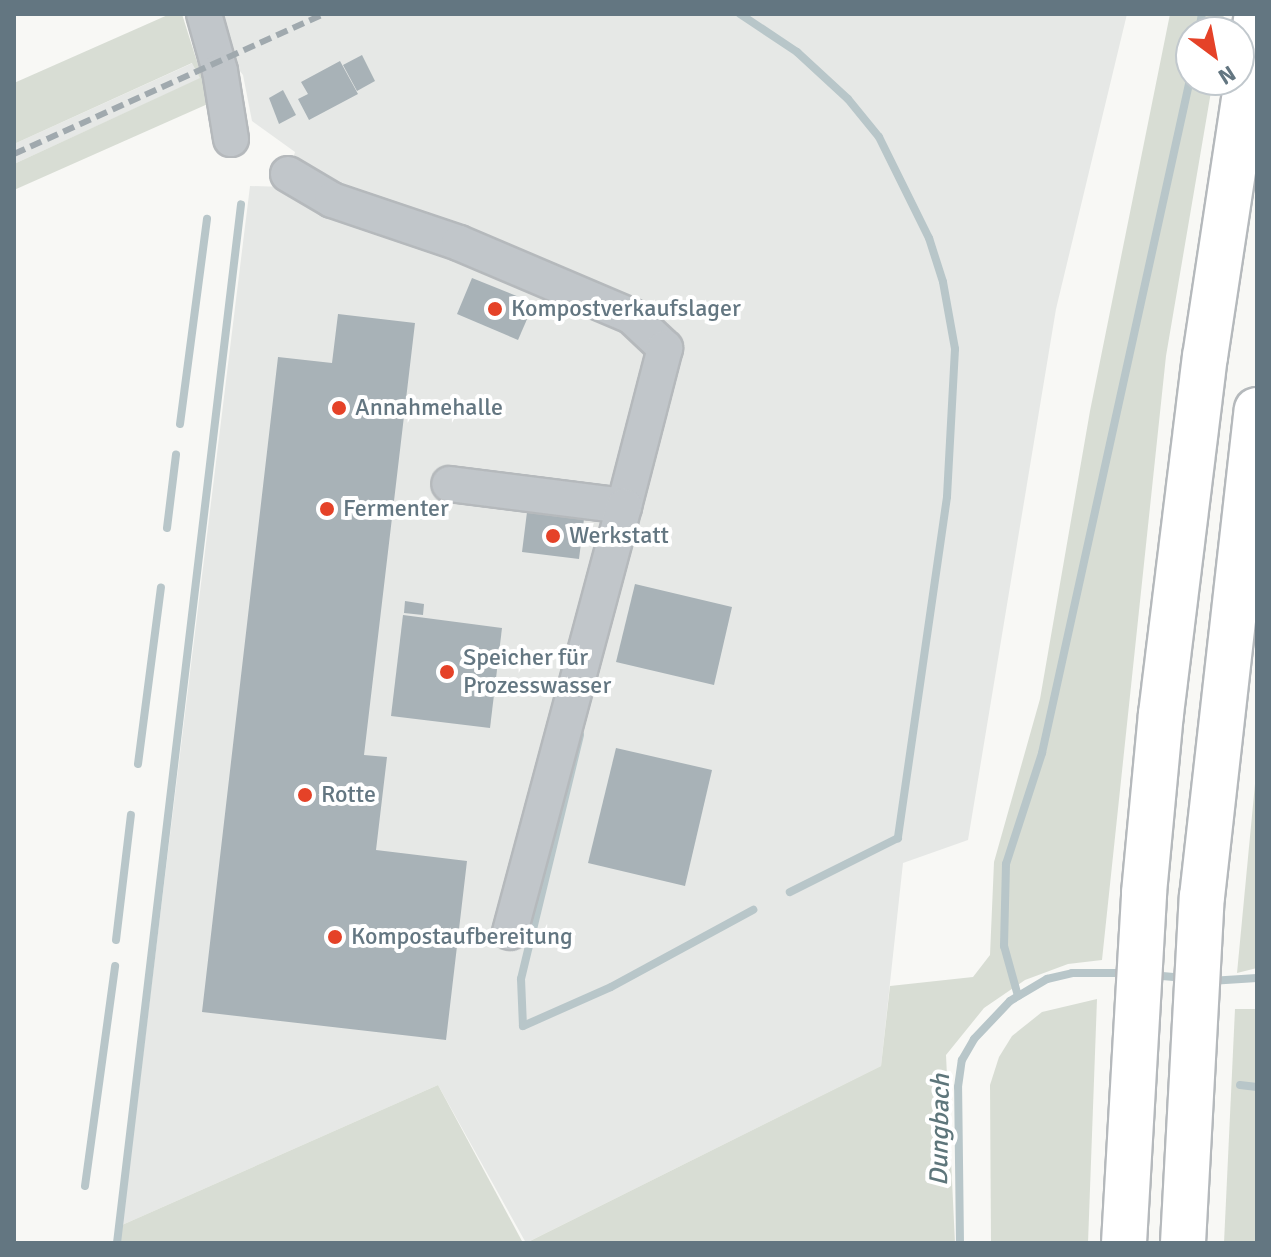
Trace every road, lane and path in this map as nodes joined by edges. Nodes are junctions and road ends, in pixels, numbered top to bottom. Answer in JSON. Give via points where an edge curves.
{"nodes":[{"id":1,"x":204,"y":14,"type":"edge"},
{"id":2,"x":1257,"y":15,"type":"edge"},
{"id":3,"x":231,"y":139,"type":"dead end"},
{"id":4,"x":288,"y":174,"type":"dead end"},
{"id":5,"x":1257,"y":410,"type":"edge"},
{"id":6,"x":449,"y":484,"type":"dead end"},
{"id":7,"x":624,"y":506,"type":"junction"},
{"id":8,"x":510,"y":932,"type":"dead end"},
{"id":9,"x":1124,"y":1243,"type":"edge"},
{"id":10,"x":1183,"y":1243,"type":"edge"}],
"edges":[{"from":1,"to":3,"type":"lane"},
{"from":2,"to":9,"type":"highway","via":[[1189,476],[1144,893]]},
{"from":4,"to":7,"type":"lane","via":[[332,200],[459,243],[631,316],[650,330],[665,348]]},
{"from":5,"to":10,"type":"highway","via":[[1202,897]]},
{"from":6,"to":7,"type":"lane"},
{"from":7,"to":8,"type":"lane"}]}
